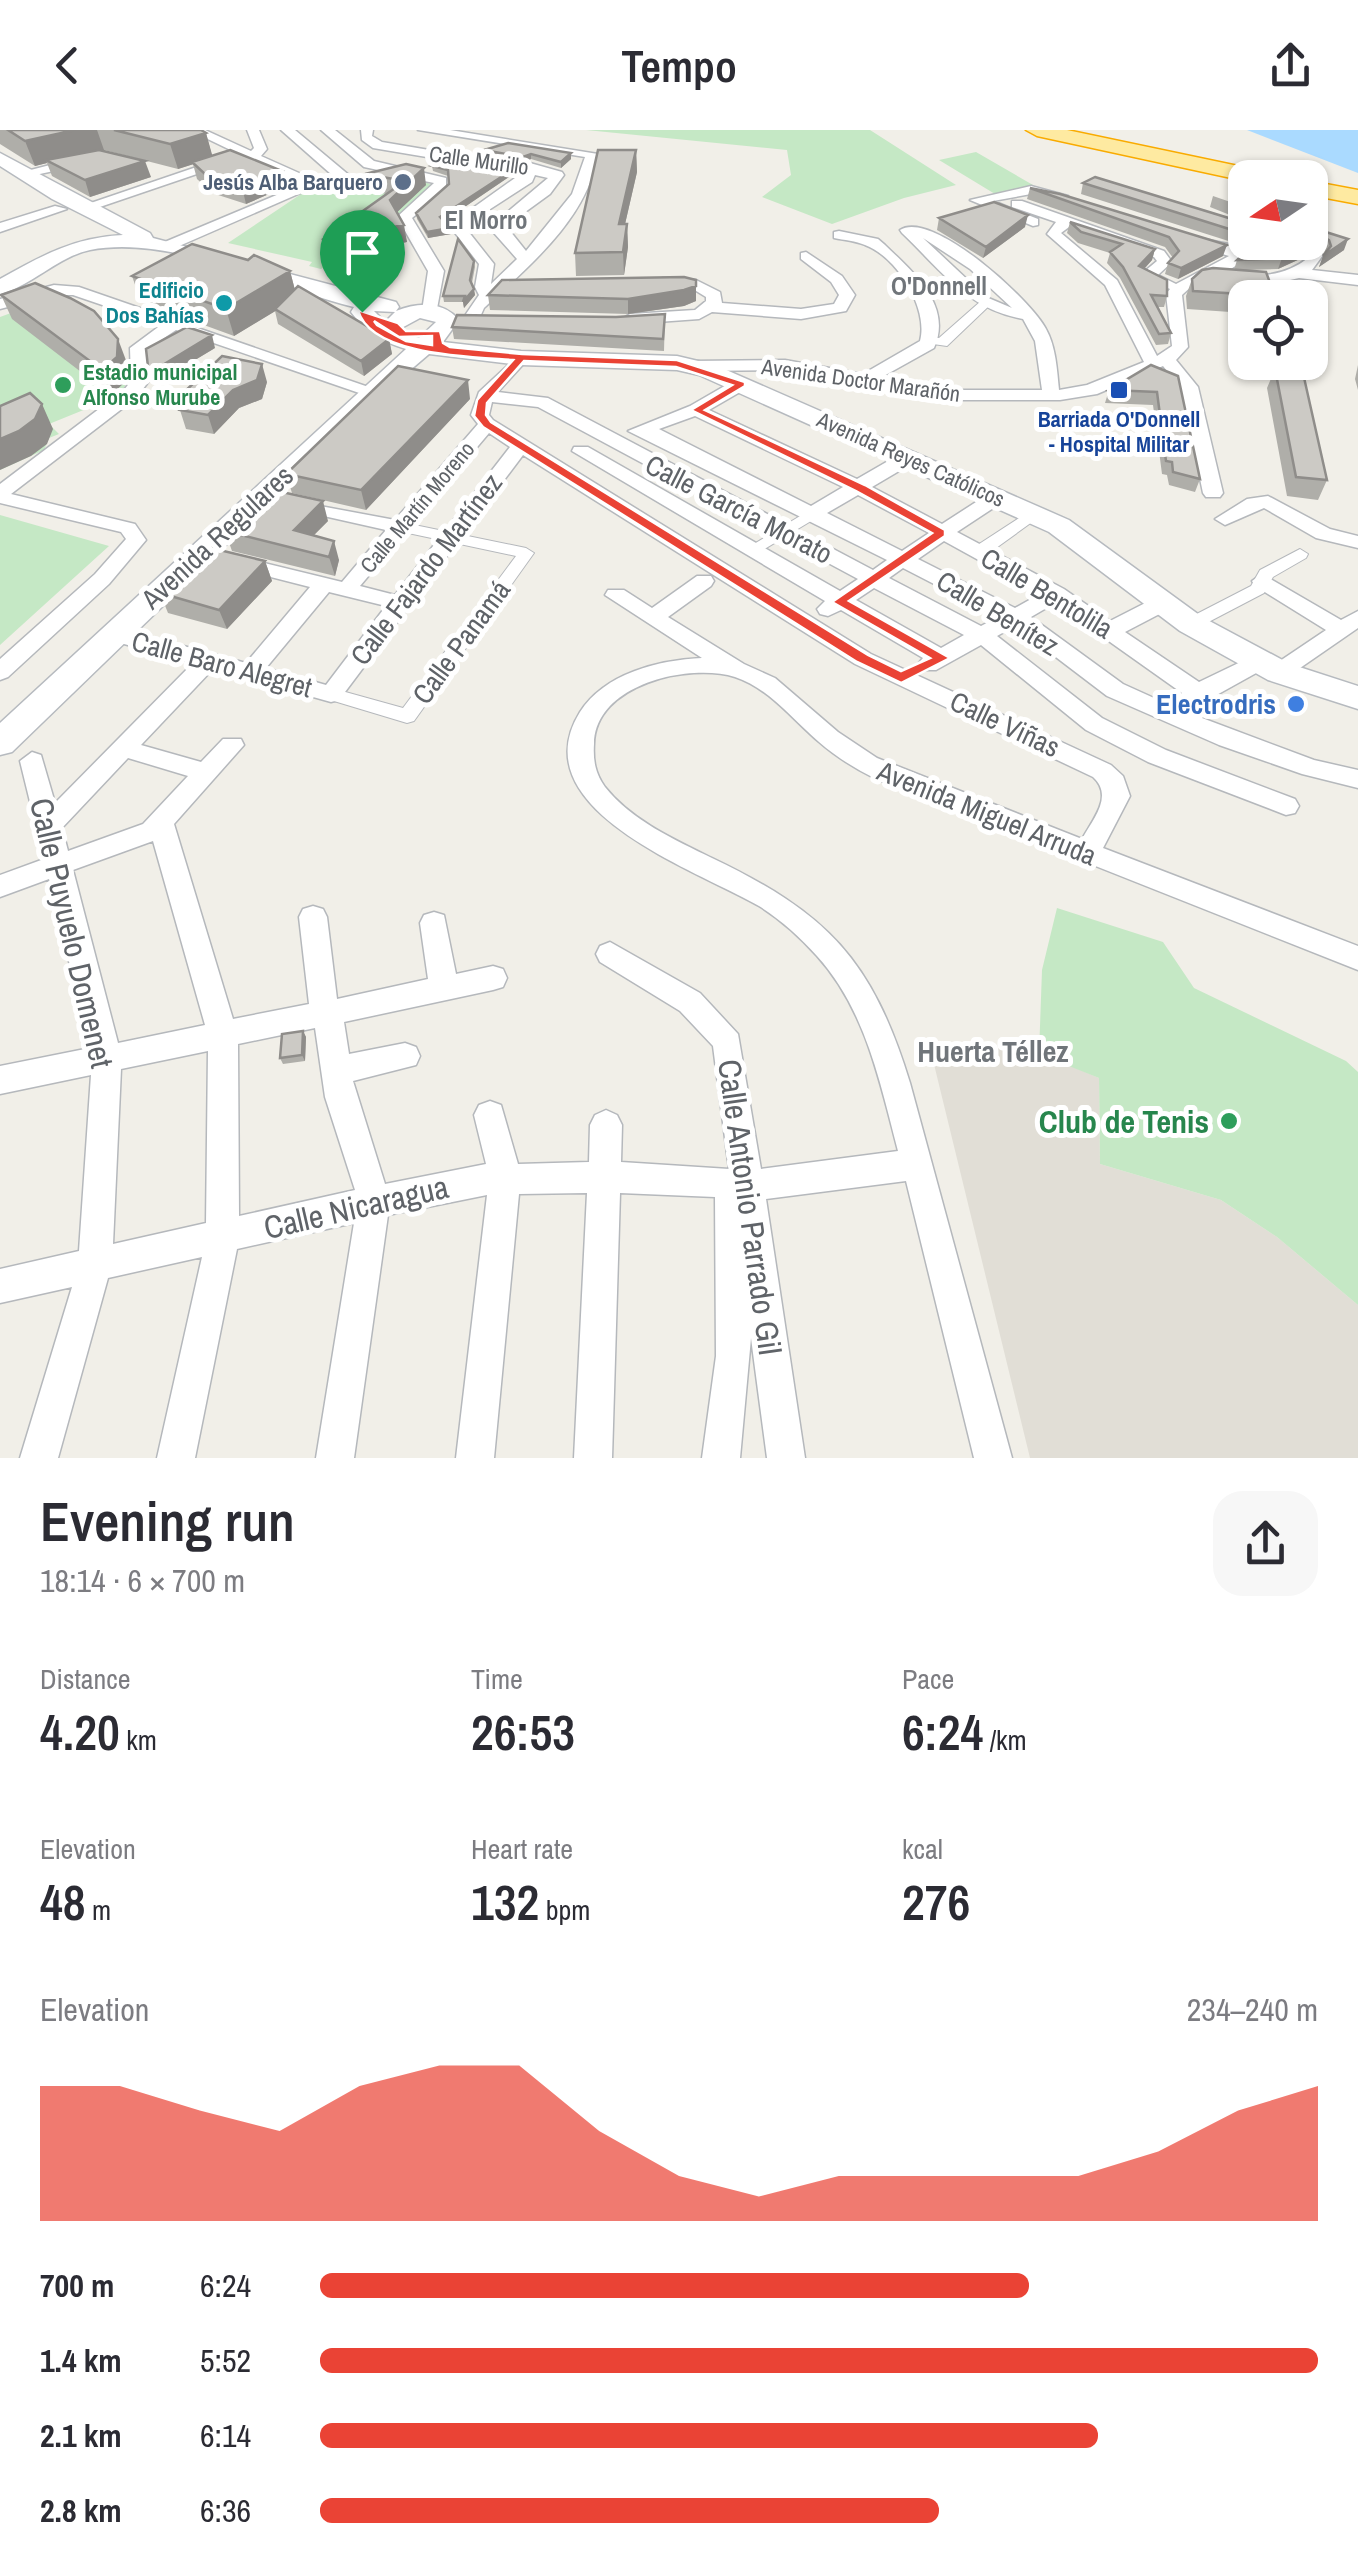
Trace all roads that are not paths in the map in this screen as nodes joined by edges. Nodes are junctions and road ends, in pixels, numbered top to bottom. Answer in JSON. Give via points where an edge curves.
{"nodes":[{"id":1,"x":195,"y":130,"type":"edge"},
{"id":2,"x":222,"y":130,"type":"edge"},
{"id":3,"x":253,"y":130,"type":"edge"},
{"id":4,"x":287,"y":130,"type":"edge"},
{"id":5,"x":327,"y":130,"type":"edge"},
{"id":6,"x":367,"y":130,"type":"edge"},
{"id":7,"x":401,"y":130,"type":"edge"},
{"id":8,"x":424,"y":130,"type":"edge"},
{"id":9,"x":1038,"y":130,"type":"edge"},
{"id":10,"x":244,"y":154,"type":"junction"},
{"id":11,"x":0,"y":158,"type":"edge"},
{"id":12,"x":577,"y":158,"type":"junction"},
{"id":13,"x":95,"y":159,"type":"edge"},
{"id":14,"x":536,"y":168,"type":"junction"},
{"id":15,"x":160,"y":171,"type":"edge"},
{"id":16,"x":1228,"y":171,"type":"edge"},
{"id":17,"x":412,"y":172,"type":"junction"},
{"id":18,"x":9,"y":176,"type":"edge"},
{"id":19,"x":179,"y":177,"type":"junction"},
{"id":20,"x":1328,"y":191,"type":"edge"},
{"id":21,"x":1358,"y":197,"type":"edge"},
{"id":22,"x":998,"y":198,"type":"junction"},
{"id":23,"x":1070,"y":199,"type":"edge"},
{"id":24,"x":53,"y":204,"type":"junction"},
{"id":25,"x":86,"y":207,"type":"junction"},
{"id":26,"x":0,"y":215,"type":"edge"},
{"id":27,"x":1033,"y":222,"type":"dead end"},
{"id":28,"x":1068,"y":222,"type":"junction"},
{"id":29,"x":0,"y":228,"type":"edge"},
{"id":30,"x":839,"y":234,"type":"dead end"},
{"id":31,"x":1175,"y":235,"type":"edge"},
{"id":32,"x":121,"y":239,"type":"junction"},
{"id":33,"x":161,"y":245,"type":"junction"},
{"id":34,"x":806,"y":256,"type":"dead end"},
{"id":35,"x":53,"y":258,"type":"junction"},
{"id":36,"x":526,"y":260,"type":"junction"},
{"id":37,"x":1316,"y":260,"type":"edge"},
{"id":38,"x":1306,"y":274,"type":"junction"},
{"id":39,"x":1207,"y":277,"type":"junction"},
{"id":40,"x":1358,"y":280,"type":"edge"},
{"id":41,"x":654,"y":283,"type":"edge"},
{"id":42,"x":527,"y":284,"type":"edge"},
{"id":43,"x":0,"y":288,"type":"edge"},
{"id":44,"x":1178,"y":288,"type":"junction"},
{"id":45,"x":1358,"y":290,"type":"edge"},
{"id":46,"x":492,"y":291,"type":"junction"},
{"id":47,"x":0,"y":304,"type":"edge"},
{"id":48,"x":985,"y":304,"type":"junction"},
{"id":49,"x":355,"y":307,"type":"junction"},
{"id":50,"x":710,"y":307,"type":"junction"},
{"id":51,"x":1025,"y":315,"type":"junction"},
{"id":52,"x":610,"y":320,"type":"edge"},
{"id":53,"x":172,"y":325,"type":"junction"},
{"id":54,"x":422,"y":330,"type":"junction"},
{"id":55,"x":931,"y":340,"type":"junction"},
{"id":56,"x":522,"y":358,"type":"junction"},
{"id":57,"x":1160,"y":362,"type":"junction"},
{"id":58,"x":692,"y":366,"type":"junction"},
{"id":59,"x":862,"y":381,"type":"junction"},
{"id":60,"x":741,"y":384,"type":"junction"},
{"id":61,"x":371,"y":392,"type":"junction"},
{"id":62,"x":1052,"y":395,"type":"junction"},
{"id":63,"x":485,"y":396,"type":"junction"},
{"id":64,"x":696,"y":410,"type":"junction"},
{"id":65,"x":487,"y":424,"type":"junction"},
{"id":66,"x":644,"y":428,"type":"junction"},
{"id":67,"x":608,"y":441,"type":"junction"},
{"id":68,"x":520,"y":444,"type":"junction"},
{"id":69,"x":581,"y":451,"type":"junction"},
{"id":70,"x":909,"y":457,"type":"junction"},
{"id":71,"x":548,"y":463,"type":"junction"},
{"id":72,"x":860,"y":488,"type":"junction"},
{"id":73,"x":1212,"y":493,"type":"dead end"},
{"id":74,"x":0,"y":495,"type":"edge"},
{"id":75,"x":261,"y":496,"type":"junction"},
{"id":76,"x":997,"y":497,"type":"junction"},
{"id":77,"x":816,"y":512,"type":"junction"},
{"id":78,"x":1033,"y":514,"type":"junction"},
{"id":79,"x":1225,"y":519,"type":"dead end"},
{"id":80,"x":400,"y":527,"type":"junction"},
{"id":81,"x":782,"y":532,"type":"junction"},
{"id":82,"x":941,"y":533,"type":"junction"},
{"id":83,"x":450,"y":538,"type":"junction"},
{"id":84,"x":1356,"y":544,"type":"edge"},
{"id":85,"x":752,"y":550,"type":"junction"},
{"id":86,"x":979,"y":552,"type":"junction"},
{"id":87,"x":200,"y":554,"type":"junction"},
{"id":88,"x":1300,"y":554,"type":"dead end"},
{"id":89,"x":904,"y":557,"type":"junction"},
{"id":90,"x":874,"y":578,"type":"junction"},
{"id":91,"x":704,"y":581,"type":"dead end"},
{"id":92,"x":1262,"y":581,"type":"junction"},
{"id":93,"x":323,"y":585,"type":"junction"},
{"id":94,"x":346,"y":590,"type":"junction"},
{"id":95,"x":1056,"y":594,"type":"junction"},
{"id":96,"x":616,"y":595,"type":"dead end"},
{"id":97,"x":839,"y":602,"type":"junction"},
{"id":98,"x":400,"y":603,"type":"junction"},
{"id":99,"x":1163,"y":604,"type":"junction"},
{"id":100,"x":654,"y":617,"type":"junction"},
{"id":101,"x":1018,"y":618,"type":"junction"},
{"id":102,"x":808,"y":623,"type":"junction"},
{"id":103,"x":1191,"y":624,"type":"junction"},
{"id":104,"x":1350,"y":624,"type":"edge"},
{"id":105,"x":1111,"y":630,"type":"junction"},
{"id":106,"x":114,"y":634,"type":"junction"},
{"id":107,"x":983,"y":636,"type":"junction"},
{"id":108,"x":942,"y":658,"type":"junction"},
{"id":109,"x":209,"y":660,"type":"junction"},
{"id":110,"x":1269,"y":667,"type":"junction"},
{"id":111,"x":252,"y":670,"type":"junction"},
{"id":112,"x":737,"y":670,"type":"junction"},
{"id":113,"x":0,"y":672,"type":"edge"},
{"id":114,"x":901,"y":678,"type":"junction"},
{"id":115,"x":1196,"y":693,"type":"junction"},
{"id":116,"x":331,"y":694,"type":"junction"},
{"id":117,"x":1358,"y":698,"type":"edge"},
{"id":118,"x":1165,"y":713,"type":"junction"},
{"id":119,"x":0,"y":743,"type":"edge"},
{"id":120,"x":232,"y":746,"type":"dead end"},
{"id":121,"x":124,"y":748,"type":"junction"},
{"id":122,"x":32,"y":761,"type":"dead end"},
{"id":123,"x":207,"y":773,"type":"junction"},
{"id":124,"x":1358,"y":779,"type":"edge"},
{"id":125,"x":1286,"y":806,"type":"dead end"},
{"id":126,"x":161,"y":824,"type":"junction"},
{"id":127,"x":48,"y":826,"type":"junction"},
{"id":128,"x":1086,"y":854,"type":"junction"},
{"id":129,"x":61,"y":864,"type":"junction"},
{"id":130,"x":0,"y":886,"type":"edge"},
{"id":131,"x":313,"y":917,"type":"dead end"},
{"id":132,"x":434,"y":922,"type":"dead end"},
{"id":133,"x":610,"y":954,"type":"dead end"},
{"id":134,"x":1358,"y":958,"type":"edge"},
{"id":135,"x":492,"y":978,"type":"dead end"},
{"id":136,"x":444,"y":988,"type":"junction"},
{"id":137,"x":326,"y":1013,"type":"junction"},
{"id":138,"x":223,"y":1035,"type":"junction"},
{"id":139,"x":405,"y":1056,"type":"dead end"},
{"id":140,"x":107,"y":1058,"type":"junction"},
{"id":141,"x":334,"y":1072,"type":"junction"},
{"id":142,"x":0,"y":1080,"type":"edge"},
{"id":143,"x":490,"y":1115,"type":"dead end"},
{"id":144,"x":606,"y":1125,"type":"dead end"},
{"id":145,"x":918,"y":1164,"type":"junction"},
{"id":146,"x":505,"y":1177,"type":"junction"},
{"id":147,"x":605,"y":1177,"type":"junction"},
{"id":148,"x":733,"y":1184,"type":"junction"},
{"id":149,"x":372,"y":1203,"type":"junction"},
{"id":150,"x":223,"y":1238,"type":"junction"},
{"id":151,"x":95,"y":1266,"type":"junction"},
{"id":152,"x":0,"y":1286,"type":"edge"},
{"id":153,"x":39,"y":1458,"type":"edge"},
{"id":154,"x":176,"y":1458,"type":"edge"},
{"id":155,"x":335,"y":1458,"type":"edge"},
{"id":156,"x":475,"y":1458,"type":"edge"},
{"id":157,"x":593,"y":1458,"type":"edge"},
{"id":158,"x":721,"y":1458,"type":"edge"},
{"id":159,"x":786,"y":1458,"type":"edge"},
{"id":160,"x":993,"y":1458,"type":"edge"}],
"edges":[{"from":1,"to":10,"type":"street"},
{"from":2,"to":10,"type":"street"},
{"from":3,"to":10,"type":"street","via":[[261,149]]},
{"from":4,"to":17,"type":"street","via":[[353,186]]},
{"from":5,"to":17,"type":"street","via":[[365,162]]},
{"from":6,"to":14,"type":"street","name":"Calle Murillo","via":[[378,145]]},
{"from":7,"to":12,"type":"street","via":[[394,138]]},
{"from":8,"to":12,"type":"street"},
{"from":9,"to":16,"type":"highway"},
{"from":10,"to":19,"type":"street"},
{"from":10,"to":33,"type":"street","via":[[303,180],[304,188]]},
{"from":11,"to":18,"type":"main road"},
{"from":12,"to":36,"type":"street","via":[[592,154],[587,177],[560,223]]},
{"from":13,"to":18,"type":"street"},
{"from":14,"to":36,"type":"street","via":[[557,175],[498,228]]},
{"from":14,"to":46,"type":"street","via":[[456,225],[488,264],[483,282]]},
{"from":15,"to":19,"type":"street"},
{"from":17,"to":54,"type":"street","via":[[442,183],[404,219],[436,270]]},
{"from":18,"to":24,"type":"main road"},
{"from":18,"to":25,"type":"main road"},
{"from":19,"to":25,"type":"street"},
{"from":20,"to":21,"type":"highway"},
{"from":22,"to":23,"type":"street","via":[[1036,190]]},
{"from":22,"to":27,"type":"street","via":[[976,202]]},
{"from":22,"to":28,"type":"street"},
{"from":24,"to":26,"type":"street"},
{"from":24,"to":29,"type":"street"},
{"from":24,"to":32,"type":"main road"},
{"from":24,"to":35,"type":"main road","via":[[72,230]]},
{"from":25,"to":33,"type":"main road"},
{"from":28,"to":44,"type":"street","via":[[1159,254],[1165,262],[1147,276]]},
{"from":28,"to":57,"type":"street","via":[[1054,234],[1114,287]]},
{"from":30,"to":55,"type":"street","via":[[873,242],[922,293],[933,322]]},
{"from":31,"to":39,"type":"street","via":[[1237,254]]},
{"from":32,"to":33,"type":"main road"},
{"from":32,"to":35,"type":"main road"},
{"from":33,"to":49,"type":"main road"},
{"from":34,"to":50,"type":"street","via":[[837,279],[847,295],[840,308],[800,314]]},
{"from":35,"to":43,"type":"main road"},
{"from":36,"to":46,"type":"street"},
{"from":37,"to":38,"type":"street"},
{"from":38,"to":39,"type":"street","via":[[1263,281]]},
{"from":38,"to":40,"type":"street"},
{"from":38,"to":45,"type":"street"},
{"from":39,"to":44,"type":"street"},
{"from":41,"to":50,"type":"street","via":[[704,287],[714,296]]},
{"from":42,"to":46,"type":"street"},
{"from":44,"to":57,"type":"street","via":[[1180,347]]},
{"from":46,"to":54,"type":"street","via":[[476,306],[481,316]]},
{"from":47,"to":53,"type":"street","via":[[67,288]]},
{"from":48,"to":51,"type":"street"},
{"from":48,"to":51,"type":"street","via":[[907,230],[935,234]]},
{"from":48,"to":55,"type":"street","via":[[952,338]]},
{"from":49,"to":54,"type":"main road","name":"Avenida Reyes Católicos"},
{"from":49,"to":54,"type":"main road","via":[[374,327]]},
{"from":50,"to":52,"type":"street","via":[[677,317]]},
{"from":51,"to":62,"type":"street","via":[[1040,335]]},
{"from":53,"to":61,"type":"street"},
{"from":53,"to":74,"type":"street","via":[[138,348],[140,382],[130,394]]},
{"from":54,"to":56,"type":"main road","name":"Avenida Reyes Católicos"},
{"from":54,"to":61,"type":"main road","name":"Avenida Regulares"},
{"from":55,"to":59,"type":"street"},
{"from":56,"to":58,"type":"main road","name":"Avenida Reyes Católicos"},
{"from":56,"to":63,"type":"street"},
{"from":57,"to":62,"type":"street","name":"Avenida Doctor Marañón","via":[[1091,390]]},
{"from":57,"to":73,"type":"street","via":[[1189,388]]},
{"from":58,"to":59,"type":"street","name":"Avenida Doctor Marañón","via":[[785,365]]},
{"from":58,"to":60,"type":"main road","name":"Avenida Reyes Católicos"},
{"from":59,"to":62,"type":"street","name":"Avenida Doctor Marañón","via":[[960,396]]},
{"from":60,"to":64,"type":"street"},
{"from":60,"to":70,"type":"main road","name":"Avenida Reyes Católicos"},
{"from":61,"to":75,"type":"main road","name":"Avenida Regulares"},
{"from":63,"to":65,"type":"street","via":[[480,416]]},
{"from":63,"to":67,"type":"street","name":"Calle García Morato","via":[[542,402]]},
{"from":64,"to":66,"type":"street"},
{"from":64,"to":72,"type":"street","name":"Calle Bentolila"},
{"from":65,"to":68,"type":"street","name":"Calle Viñas"},
{"from":65,"to":80,"type":"street","name":"Calle Martín Moreno"},
{"from":66,"to":67,"type":"street"},
{"from":66,"to":77,"type":"street","name":"Calle Benítez"},
{"from":67,"to":69,"type":"street"},
{"from":67,"to":81,"type":"street","name":"Calle García Morato"},
{"from":68,"to":71,"type":"street","name":"Calle Viñas"},
{"from":68,"to":83,"type":"street","name":"Calle Fajardo Martínez"},
{"from":69,"to":71,"type":"street"},
{"from":69,"to":85,"type":"street"},
{"from":70,"to":72,"type":"street"},
{"from":70,"to":76,"type":"main road","name":"Avenida Reyes Católicos"},
{"from":71,"to":102,"type":"street","name":"Calle Viñas"},
{"from":72,"to":77,"type":"street"},
{"from":72,"to":82,"type":"street","name":"Calle Bentolila"},
{"from":74,"to":113,"type":"street","via":[[128,528],[136,540]]},
{"from":75,"to":80,"type":"street"},
{"from":75,"to":87,"type":"main road","name":"Avenida Regulares"},
{"from":76,"to":78,"type":"main road","name":"Avenida Reyes Católicos"},
{"from":76,"to":82,"type":"street"},
{"from":77,"to":81,"type":"street"},
{"from":77,"to":89,"type":"street","name":"Calle Benítez"},
{"from":78,"to":86,"type":"street"},
{"from":78,"to":99,"type":"main road","name":"Avenida Reyes Católicos","via":[[1078,538]]},
{"from":79,"to":84,"type":"street","via":[[1268,502],[1323,534]]},
{"from":80,"to":83,"type":"street"},
{"from":80,"to":94,"type":"street","name":"Calle Martín Moreno"},
{"from":81,"to":85,"type":"street"},
{"from":81,"to":90,"type":"street","name":"Calle García Morato"},
{"from":82,"to":86,"type":"street","name":"Calle Bentolila"},
{"from":82,"to":89,"type":"street"},
{"from":83,"to":98,"type":"street","name":"Calle Fajardo Martínez"},
{"from":83,"to":116,"type":"street","name":"Calle Panamá","via":[[526,553],[407,716]]},
{"from":85,"to":97,"type":"street"},
{"from":86,"to":95,"type":"street","name":"Calle Bentolila"},
{"from":87,"to":93,"type":"street"},
{"from":87,"to":106,"type":"main road","name":"Avenida Regulares"},
{"from":88,"to":92,"type":"street"},
{"from":89,"to":90,"type":"street"},
{"from":89,"to":101,"type":"street","name":"Calle Benítez"},
{"from":90,"to":97,"type":"street"},
{"from":90,"to":107,"type":"street","name":"Calle García Morato"},
{"from":91,"to":100,"type":"street"},
{"from":92,"to":103,"type":"street"},
{"from":92,"to":104,"type":"street"},
{"from":93,"to":94,"type":"street"},
{"from":93,"to":111,"type":"street"},
{"from":94,"to":98,"type":"street"},
{"from":95,"to":101,"type":"street"},
{"from":95,"to":105,"type":"street","name":"Calle Bentolila"},
{"from":96,"to":100,"type":"street"},
{"from":97,"to":102,"type":"street"},
{"from":97,"to":108,"type":"street"},
{"from":98,"to":116,"type":"street","name":"Calle Fajardo Martínez"},
{"from":99,"to":103,"type":"main road","name":"Avenida Reyes Católicos"},
{"from":99,"to":105,"type":"street"},
{"from":100,"to":112,"type":"street"},
{"from":101,"to":107,"type":"street"},
{"from":101,"to":118,"type":"street","name":"Calle Benítez","via":[[1114,690]]},
{"from":102,"to":114,"type":"street","name":"Calle Viñas"},
{"from":103,"to":110,"type":"main road","name":"Avenida Reyes Católicos"},
{"from":104,"to":110,"type":"street"},
{"from":105,"to":115,"type":"street","name":"Calle Bentolila"},
{"from":106,"to":109,"type":"street","name":"Calle Baro Alegret"},
{"from":106,"to":119,"type":"main road","name":"Avenida Regulares"},
{"from":107,"to":108,"type":"street"},
{"from":107,"to":125,"type":"street","name":"Calle García Morato","via":[[1094,724]]},
{"from":108,"to":114,"type":"street"},
{"from":109,"to":111,"type":"street","name":"Calle Baro Alegret"},
{"from":109,"to":121,"type":"street"},
{"from":110,"to":115,"type":"street"},
{"from":110,"to":117,"type":"main road","name":"Avenida Reyes Católicos"},
{"from":111,"to":116,"type":"street","name":"Calle Baro Alegret"},
{"from":112,"to":128,"type":"street","name":"Avenida Miguel Arruda","via":[[758,678],[866,764]]},
{"from":112,"to":145,"type":"street","name":"Avenida Miguel Arruda","via":[[675,668],[609,695],[582,732],[583,774],[622,820],[770,900],[835,957],[884,1044]]},
{"from":114,"to":128,"type":"street","name":"Calle Viñas","via":[[1039,738],[1114,782],[1118,796]]},
{"from":115,"to":118,"type":"street"},
{"from":118,"to":124,"type":"street","name":"Calle Benítez"},
{"from":120,"to":123,"type":"street"},
{"from":121,"to":123,"type":"street"},
{"from":121,"to":127,"type":"street"},
{"from":122,"to":127,"type":"street","name":"Calle Puyuelo Domenet"},
{"from":123,"to":126,"type":"street"},
{"from":126,"to":129,"type":"street"},
{"from":126,"to":138,"type":"street"},
{"from":127,"to":129,"type":"street","name":"Calle Puyuelo Domenet"},
{"from":128,"to":134,"type":"street","name":"Avenida Miguel Arruda"},
{"from":129,"to":130,"type":"street"},
{"from":129,"to":140,"type":"street","name":"Calle Puyuelo Domenet"},
{"from":131,"to":137,"type":"street"},
{"from":132,"to":136,"type":"street"},
{"from":133,"to":148,"type":"street","name":"Calle Antonio Parrado Gil","via":[[692,1003],[720,1031],[731,1056]]},
{"from":135,"to":136,"type":"street"},
{"from":136,"to":137,"type":"street"},
{"from":137,"to":138,"type":"street"},
{"from":137,"to":141,"type":"street"},
{"from":138,"to":140,"type":"street"},
{"from":138,"to":150,"type":"street"},
{"from":139,"to":141,"type":"street"},
{"from":140,"to":142,"type":"street"},
{"from":140,"to":151,"type":"street","name":"Calle Puyuelo Domenet"},
{"from":141,"to":149,"type":"street"},
{"from":143,"to":146,"type":"street"},
{"from":144,"to":147,"type":"street"},
{"from":145,"to":148,"type":"street","name":"Calle Nicaragua"},
{"from":145,"to":160,"type":"street","name":"Avenida Miguel Arruda"},
{"from":146,"to":147,"type":"street","name":"Calle Nicaragua"},
{"from":146,"to":149,"type":"street","name":"Calle Nicaragua"},
{"from":146,"to":156,"type":"street"},
{"from":147,"to":148,"type":"street","name":"Calle Nicaragua"},
{"from":147,"to":157,"type":"street"},
{"from":148,"to":158,"type":"street","via":[[727,1184],[732,1389]]},
{"from":148,"to":159,"type":"street","name":"Calle Antonio Parrado Gil"},
{"from":149,"to":150,"type":"street","name":"Calle Nicaragua"},
{"from":149,"to":155,"type":"street"},
{"from":150,"to":151,"type":"street","name":"Calle Nicaragua"},
{"from":150,"to":154,"type":"street"},
{"from":151,"to":152,"type":"street","name":"Calle Nicaragua"},
{"from":151,"to":153,"type":"street","name":"Calle Puyuelo Domenet"}]}
